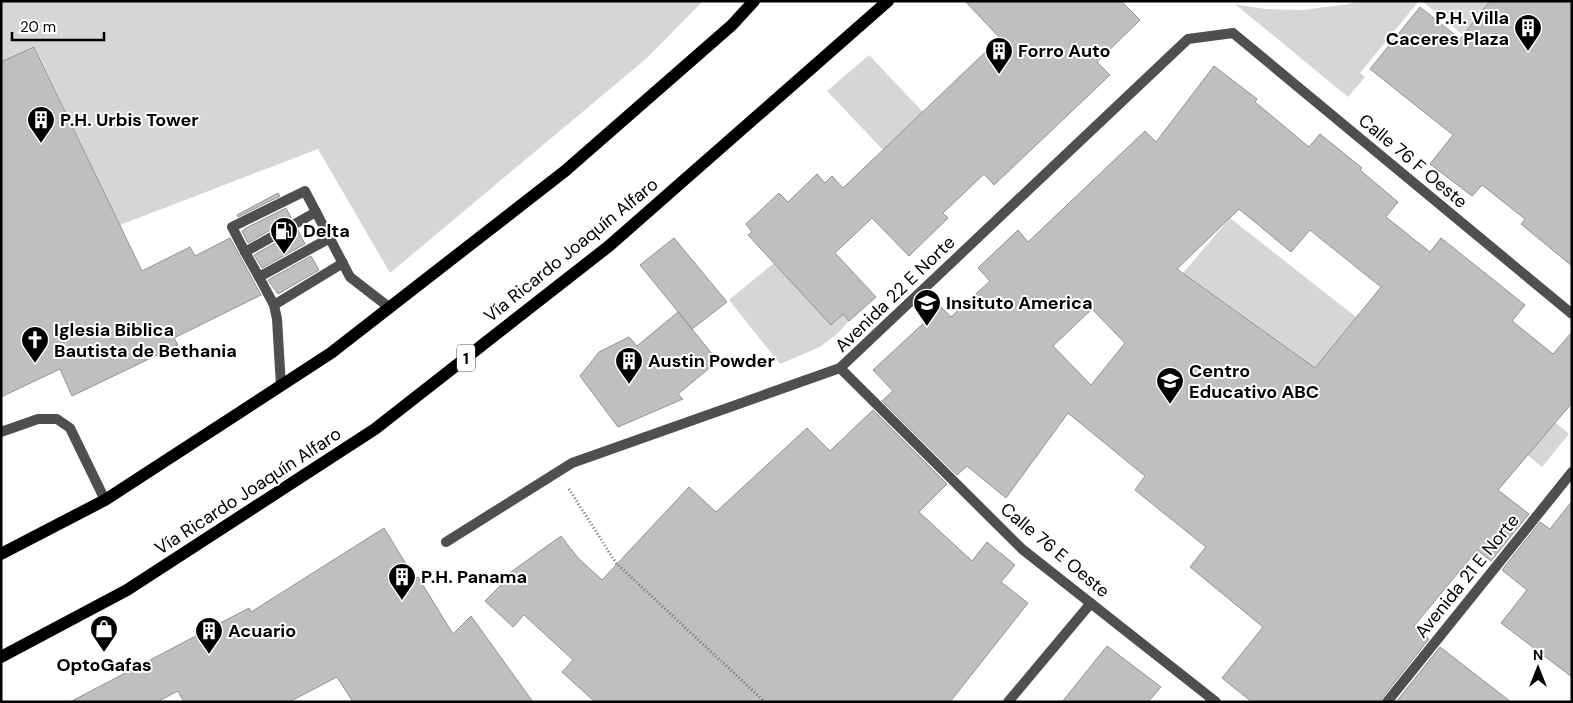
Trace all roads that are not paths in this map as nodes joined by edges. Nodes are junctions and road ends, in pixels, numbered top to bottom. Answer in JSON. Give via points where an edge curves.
{"nodes":[{"id":1,"x":754,"y":1,"type":"edge"},
{"id":2,"x":888,"y":1,"type":"edge"},
{"id":3,"x":1233,"y":33,"type":"joint"},
{"id":4,"x":316,"y":212,"type":"junction"},
{"id":5,"x":330,"y":238,"type":"junction"},
{"id":6,"x":245,"y":252,"type":"junction"},
{"id":7,"x":344,"y":263,"type":"junction"},
{"id":8,"x":259,"y":277,"type":"junction"},
{"id":9,"x":274,"y":305,"type":"junction"},
{"id":10,"x":390,"y":308,"type":"junction"},
{"id":11,"x":1572,"y":314,"type":"edge"},
{"id":12,"x":840,"y":368,"type":"junction"},
{"id":13,"x":280,"y":386,"type":"junction"},
{"id":14,"x":1,"y":432,"type":"edge"},
{"id":15,"x":1571,"y":475,"type":"edge"},
{"id":16,"x":105,"y":500,"type":"junction"},
{"id":17,"x":446,"y":542,"type":"dead end"},
{"id":18,"x":1,"y":554,"type":"edge"},
{"id":19,"x":1092,"y":602,"type":"junction"},
{"id":20,"x":1,"y":656,"type":"edge"},
{"id":21,"x":1008,"y":702,"type":"edge"},
{"id":22,"x":1216,"y":702,"type":"edge"},
{"id":23,"x":1387,"y":702,"type":"edge"}],
"edges":[{"from":1,"to":10,"type":"main road","via":[[732,25],[565,171]]},
{"from":2,"to":20,"type":"main road","name":"Vía Ricardo Joaquín Alfaro","number":"1","via":[[609,246],[375,429],[127,590]]},
{"from":3,"to":11,"type":"street","name":"Calle 76 F Oeste"},
{"from":3,"to":12,"type":"street","name":"Avenida 22 E Norte","via":[[1188,38]]},
{"from":4,"to":5,"type":"street"},
{"from":4,"to":6,"type":"street"},
{"from":4,"to":6,"type":"street","via":[[305,191],[232,227]]},
{"from":5,"to":7,"type":"street"},
{"from":5,"to":8,"type":"street"},
{"from":6,"to":8,"type":"street"},
{"from":7,"to":9,"type":"street"},
{"from":7,"to":10,"type":"street","via":[[350,277]]},
{"from":8,"to":9,"type":"street"},
{"from":9,"to":13,"type":"street"},
{"from":10,"to":13,"type":"main road","via":[[331,353]]},
{"from":12,"to":17,"type":"street","name":"Avenida 22 E Norte","via":[[572,463]]},
{"from":12,"to":19,"type":"street","name":"Calle 76 E Oeste","via":[[1022,548]]},
{"from":13,"to":16,"type":"main road"},
{"from":14,"to":16,"type":"street","via":[[38,419],[58,419],[70,428]]},
{"from":15,"to":23,"type":"street","name":"Avenida 21 E Norte"},
{"from":16,"to":18,"type":"main road"},
{"from":19,"to":21,"type":"street"},
{"from":19,"to":22,"type":"street","name":"Calle 76 E Oeste"}]}
